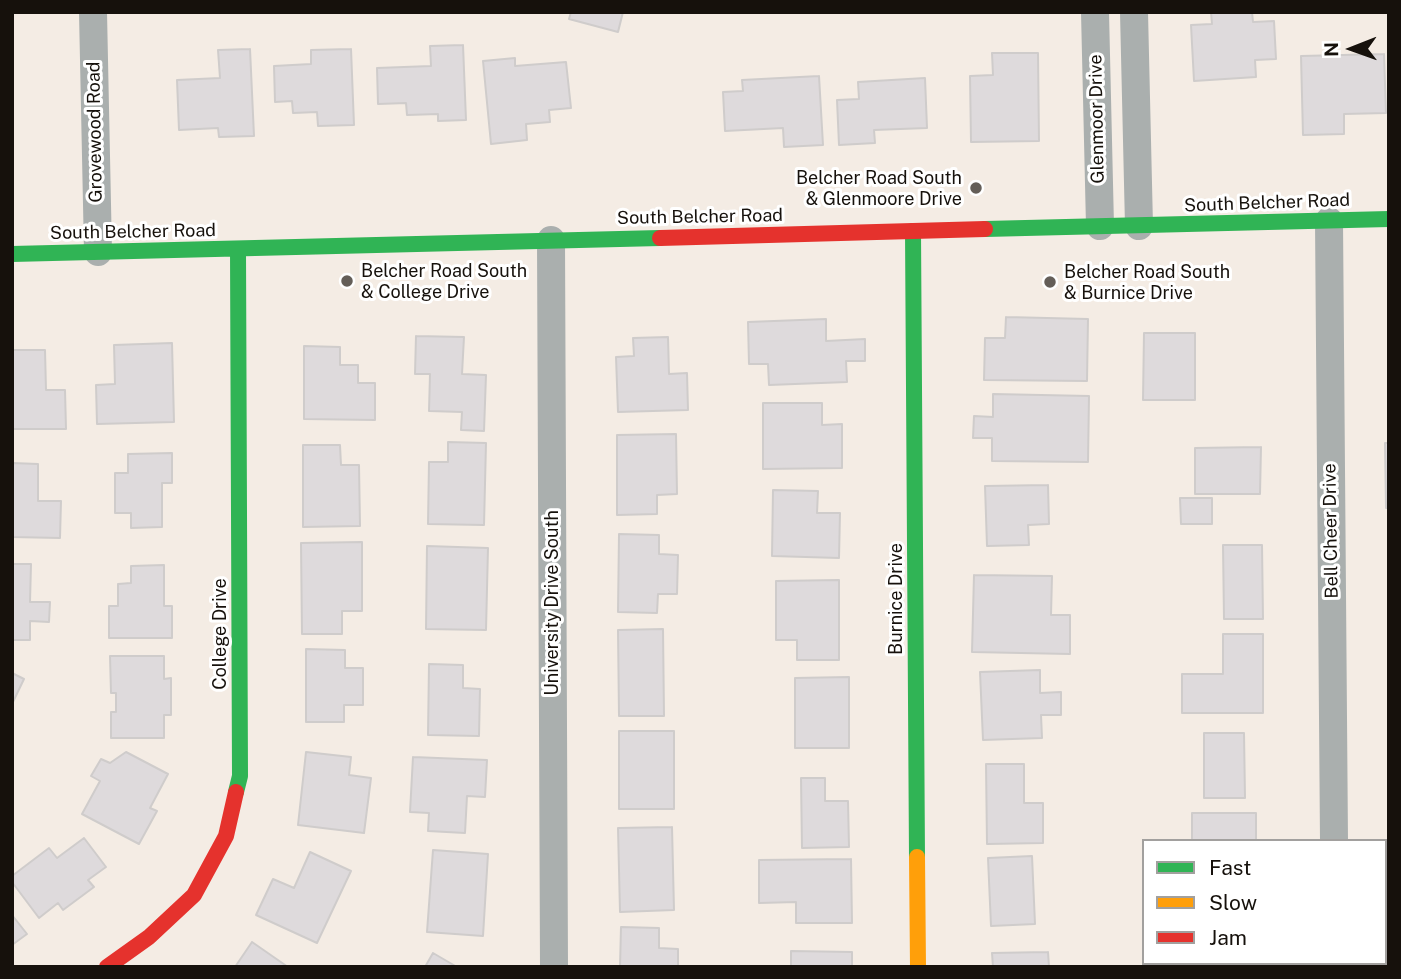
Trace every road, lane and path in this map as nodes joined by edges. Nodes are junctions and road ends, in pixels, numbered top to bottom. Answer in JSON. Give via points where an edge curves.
{"nodes":[{"id":1,"x":93,"y":12,"type":"edge"},
{"id":2,"x":1096,"y":12,"type":"edge"},
{"id":3,"x":1134,"y":12,"type":"edge"},
{"id":4,"x":1389,"y":219,"type":"edge"},
{"id":5,"x":1329,"y":220,"type":"junction"},
{"id":6,"x":1100,"y":226,"type":"junction"},
{"id":7,"x":1139,"y":226,"type":"junction"},
{"id":8,"x":913,"y":231,"type":"junction"},
{"id":9,"x":551,"y":240,"type":"junction"},
{"id":10,"x":237,"y":249,"type":"junction"},
{"id":11,"x":97,"y":252,"type":"junction"},
{"id":12,"x":12,"y":254,"type":"edge"},
{"id":13,"x":1334,"y":839,"type":"edge"},
{"id":14,"x":107,"y":967,"type":"edge"},
{"id":15,"x":554,"y":967,"type":"edge"},
{"id":16,"x":918,"y":967,"type":"edge"}],
"edges":[{"from":1,"to":11,"type":"street","name":"Grovewood Road"},
{"from":2,"to":6,"type":"street","name":"Glenmoor Drive"},
{"from":3,"to":7,"type":"street"},
{"from":4,"to":5,"type":"street","name":"South Belcher Road"},
{"from":5,"to":7,"type":"street","name":"South Belcher Road"},
{"from":5,"to":13,"type":"street","name":"Bell Cheer Drive"},
{"from":6,"to":7,"type":"street","name":"South Belcher Road"},
{"from":6,"to":8,"type":"street","name":"South Belcher Road"},
{"from":8,"to":9,"type":"street","name":"South Belcher Road"},
{"from":8,"to":16,"type":"street","name":"Burnice Drive"},
{"from":9,"to":10,"type":"street","name":"South Belcher Road"},
{"from":9,"to":15,"type":"street","name":"University Drive South"},
{"from":10,"to":11,"type":"street","name":"South Belcher Road"},
{"from":10,"to":14,"type":"street","name":"College Drive","via":[[240,776],[226,836],[194,895],[149,937]]},
{"from":11,"to":12,"type":"street","name":"South Belcher Road"}]}
